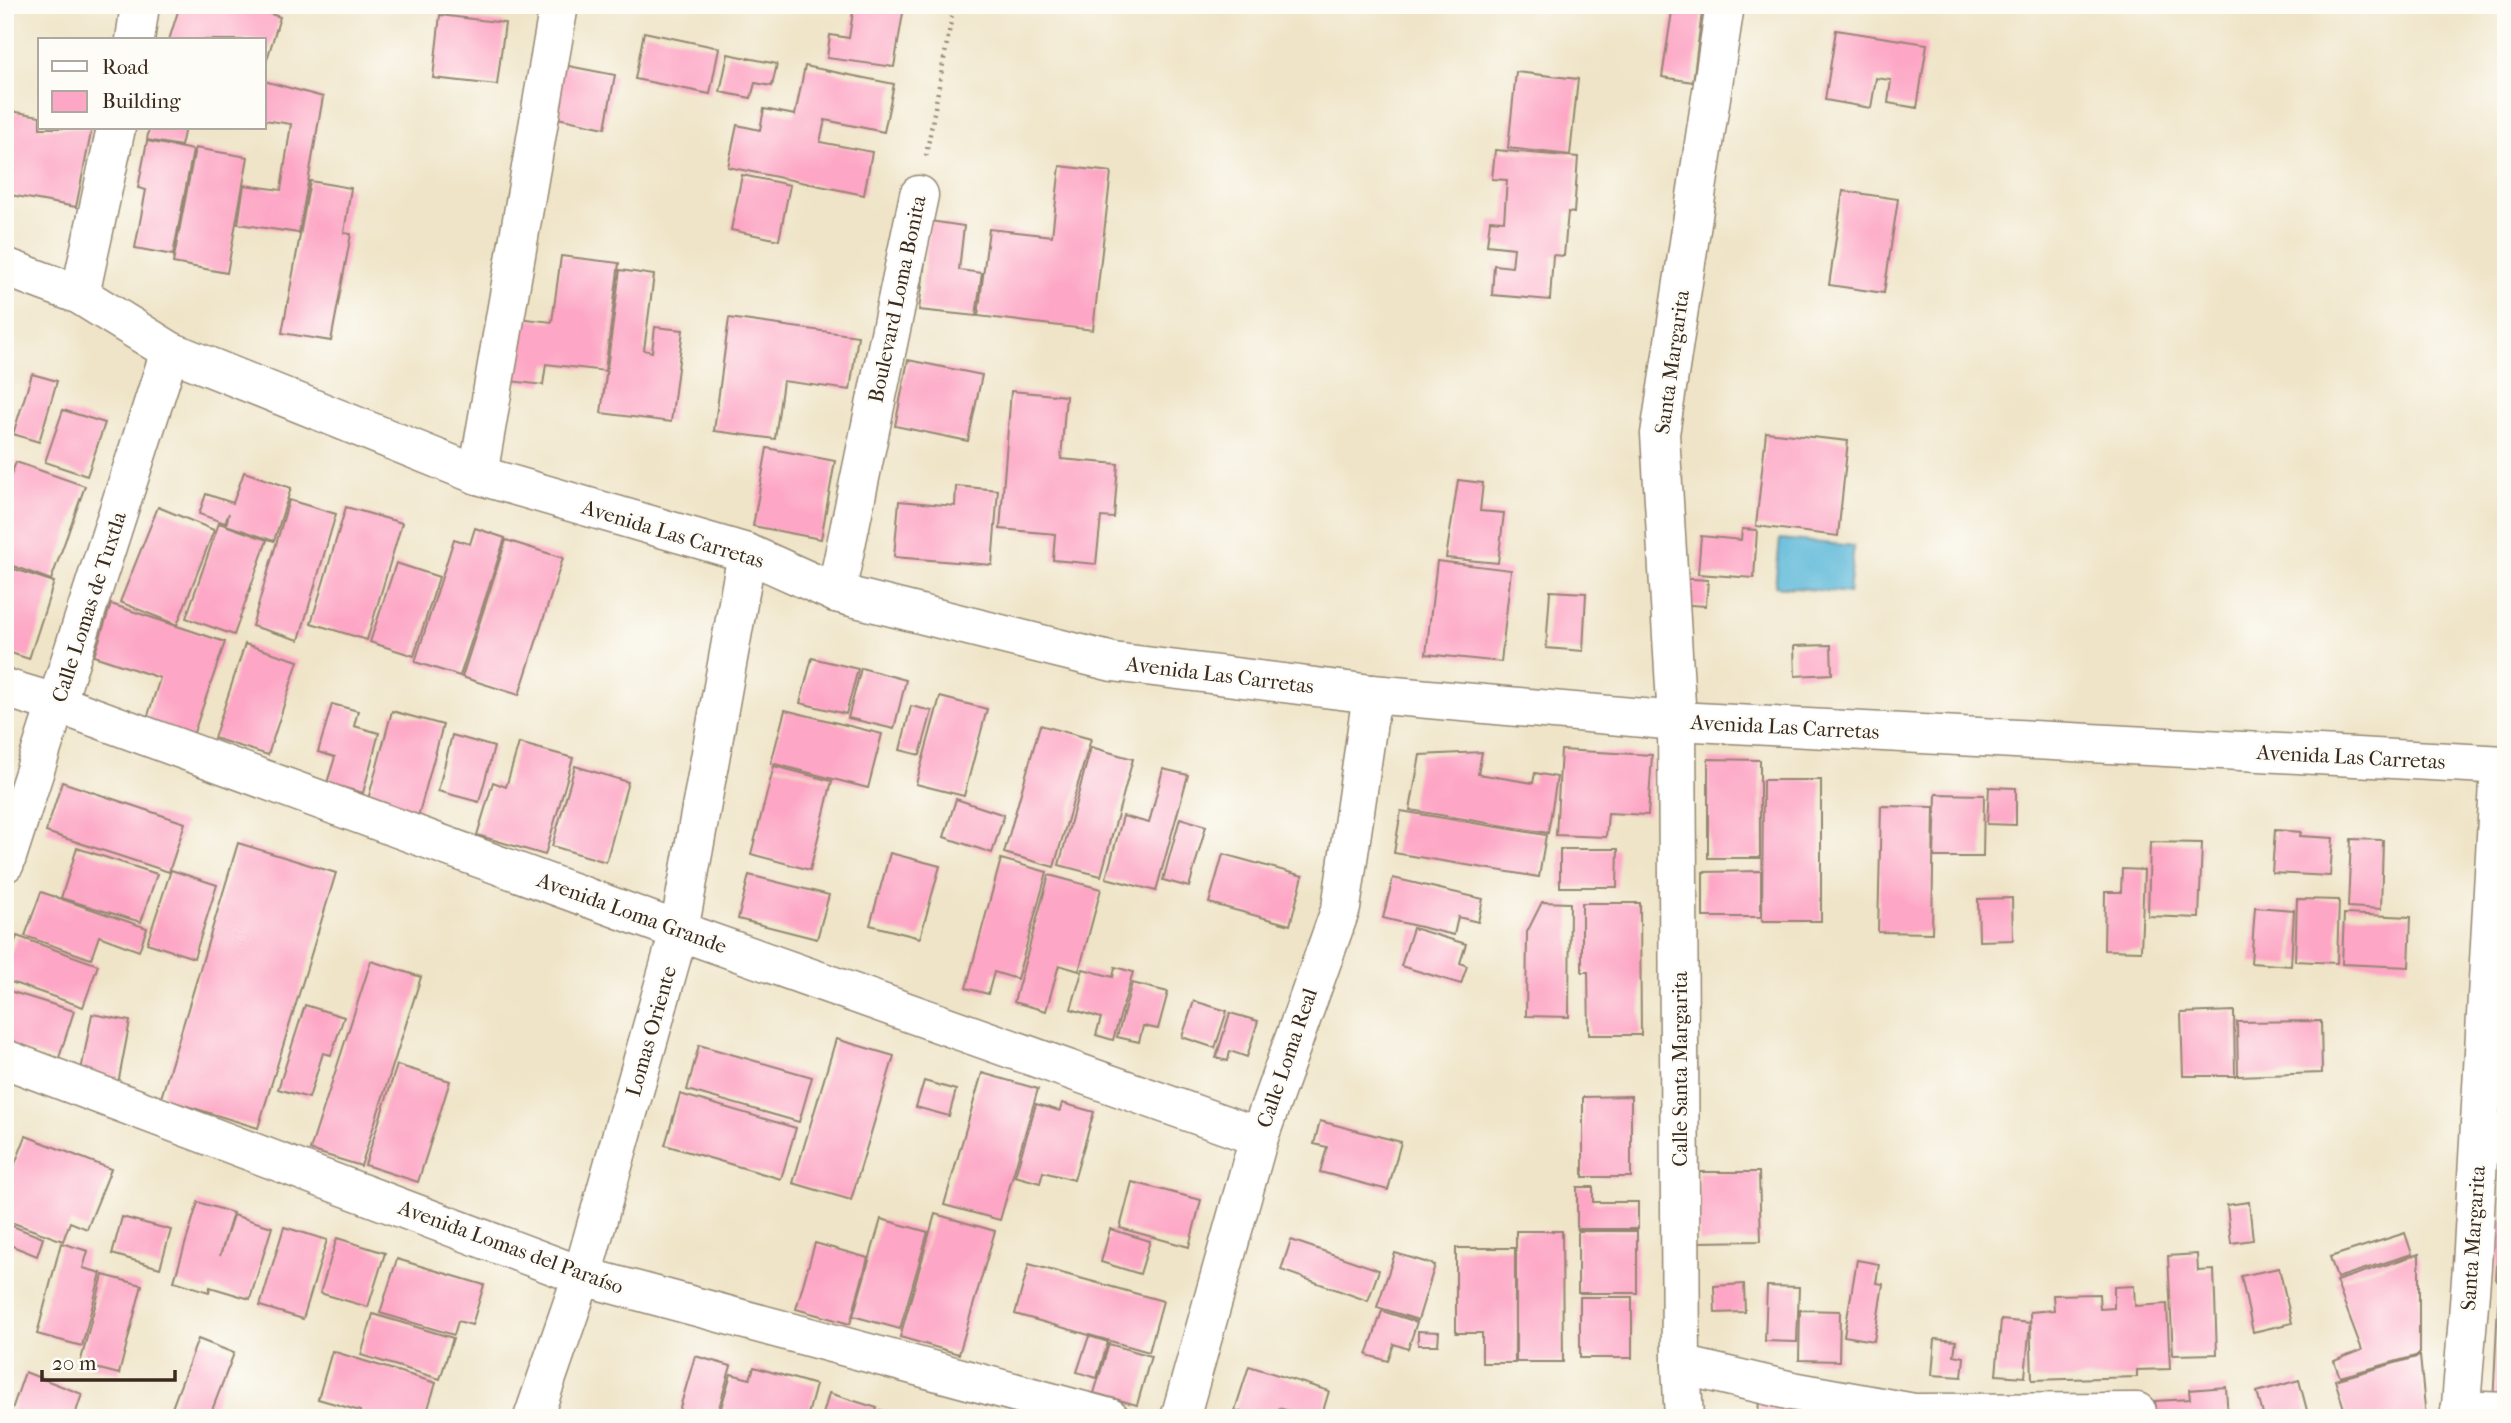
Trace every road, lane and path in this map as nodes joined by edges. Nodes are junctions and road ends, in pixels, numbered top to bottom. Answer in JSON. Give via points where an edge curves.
{"nodes":[{"id":1,"x":141,"y":5,"type":"edge"},
{"id":2,"x":559,"y":5,"type":"edge"},
{"id":3,"x":954,"y":5,"type":"edge"},
{"id":4,"x":1724,"y":5,"type":"edge"},
{"id":5,"x":135,"y":38,"type":"edge"},
{"id":6,"x":116,"y":130,"type":"edge"},
{"id":7,"x":919,"y":195,"type":"joint"},
{"id":8,"x":5,"y":267,"type":"edge"},
{"id":9,"x":80,"y":295,"type":"junction"},
{"id":10,"x":170,"y":351,"type":"junction"},
{"id":11,"x":478,"y":475,"type":"junction"},
{"id":12,"x":747,"y":553,"type":"junction"},
{"id":13,"x":836,"y":593,"type":"junction"},
{"id":14,"x":5,"y":688,"type":"edge"},
{"id":15,"x":1372,"y":694,"type":"junction"},
{"id":16,"x":58,"y":704,"type":"junction"},
{"id":17,"x":1677,"y":721,"type":"junction"},
{"id":18,"x":2503,"y":765,"type":"edge"},
{"id":19,"x":5,"y":863,"type":"edge"},
{"id":20,"x":679,"y":930,"type":"junction"},
{"id":21,"x":5,"y":1059,"type":"edge"},
{"id":22,"x":1259,"y":1137,"type":"junction"},
{"id":23,"x":2492,"y":1148,"type":"edge"},
{"id":24,"x":582,"y":1276,"type":"junction"},
{"id":25,"x":1681,"y":1365,"type":"junction"},
{"id":26,"x":2506,"y":1412,"type":"edge"},
{"id":27,"x":2460,"y":1414,"type":"edge"},
{"id":28,"x":533,"y":1418,"type":"edge"},
{"id":29,"x":1110,"y":1418,"type":"edge"},
{"id":30,"x":1180,"y":1418,"type":"edge"},
{"id":31,"x":1684,"y":1418,"type":"edge"},
{"id":32,"x":2137,"y":1418,"type":"edge"}],
"edges":[{"from":1,"to":5,"type":"street"},
{"from":2,"to":11,"type":"street"},
{"from":3,"to":7,"type":"path","name":"Boulevard Loma Bonita"},
{"from":4,"to":17,"type":"street","name":"Santa Margarita","via":[[1660,435]]},
{"from":6,"to":9,"type":"street"},
{"from":7,"to":13,"type":"street","name":"Boulevard Loma Bonita"},
{"from":8,"to":9,"type":"street","name":"Avenida Las Carretas"},
{"from":9,"to":10,"type":"street","name":"Avenida Las Carretas"},
{"from":10,"to":11,"type":"street","name":"Avenida Las Carretas"},
{"from":10,"to":16,"type":"street","name":"Calle Lomas de Tuxtla"},
{"from":11,"to":12,"type":"street","name":"Avenida Las Carretas"},
{"from":12,"to":13,"type":"street","name":"Avenida Las Carretas"},
{"from":12,"to":20,"type":"street","name":"Lomas Oriente"},
{"from":13,"to":15,"type":"street","name":"Avenida Las Carretas","via":[[1113,662]]},
{"from":14,"to":16,"type":"street","name":"Avenida Loma Grande"},
{"from":15,"to":17,"type":"street","name":"Avenida Las Carretas"},
{"from":15,"to":22,"type":"street","name":"Calle Loma Real","via":[[1340,908]]},
{"from":16,"to":19,"type":"street","name":"Calle Lomas de Tuxtla"},
{"from":16,"to":20,"type":"street","name":"Avenida Loma Grande"},
{"from":17,"to":18,"type":"street","name":"Avenida Las Carretas"},
{"from":17,"to":25,"type":"street","name":"Calle Santa Margarita"},
{"from":18,"to":23,"type":"street","name":"Santa Margarita"},
{"from":20,"to":22,"type":"street","name":"Avenida Loma Grande"},
{"from":20,"to":24,"type":"street","name":"Lomas Oriente"},
{"from":21,"to":24,"type":"street","name":"Avenida Lomas del Paraíso"},
{"from":22,"to":30,"type":"street","name":"Calle Loma Real"},
{"from":23,"to":27,"type":"street","name":"Santa Margarita"},
{"from":24,"to":28,"type":"street","name":"Lomas Oriente"},
{"from":24,"to":29,"type":"street","name":"Avenida Lomas del Paraíso"},
{"from":25,"to":31,"type":"street","name":"Calle Santa Margarita"},
{"from":25,"to":32,"type":"street","via":[[1914,1413],[2137,1412]]},
{"from":26,"to":27,"type":"street"}]}
